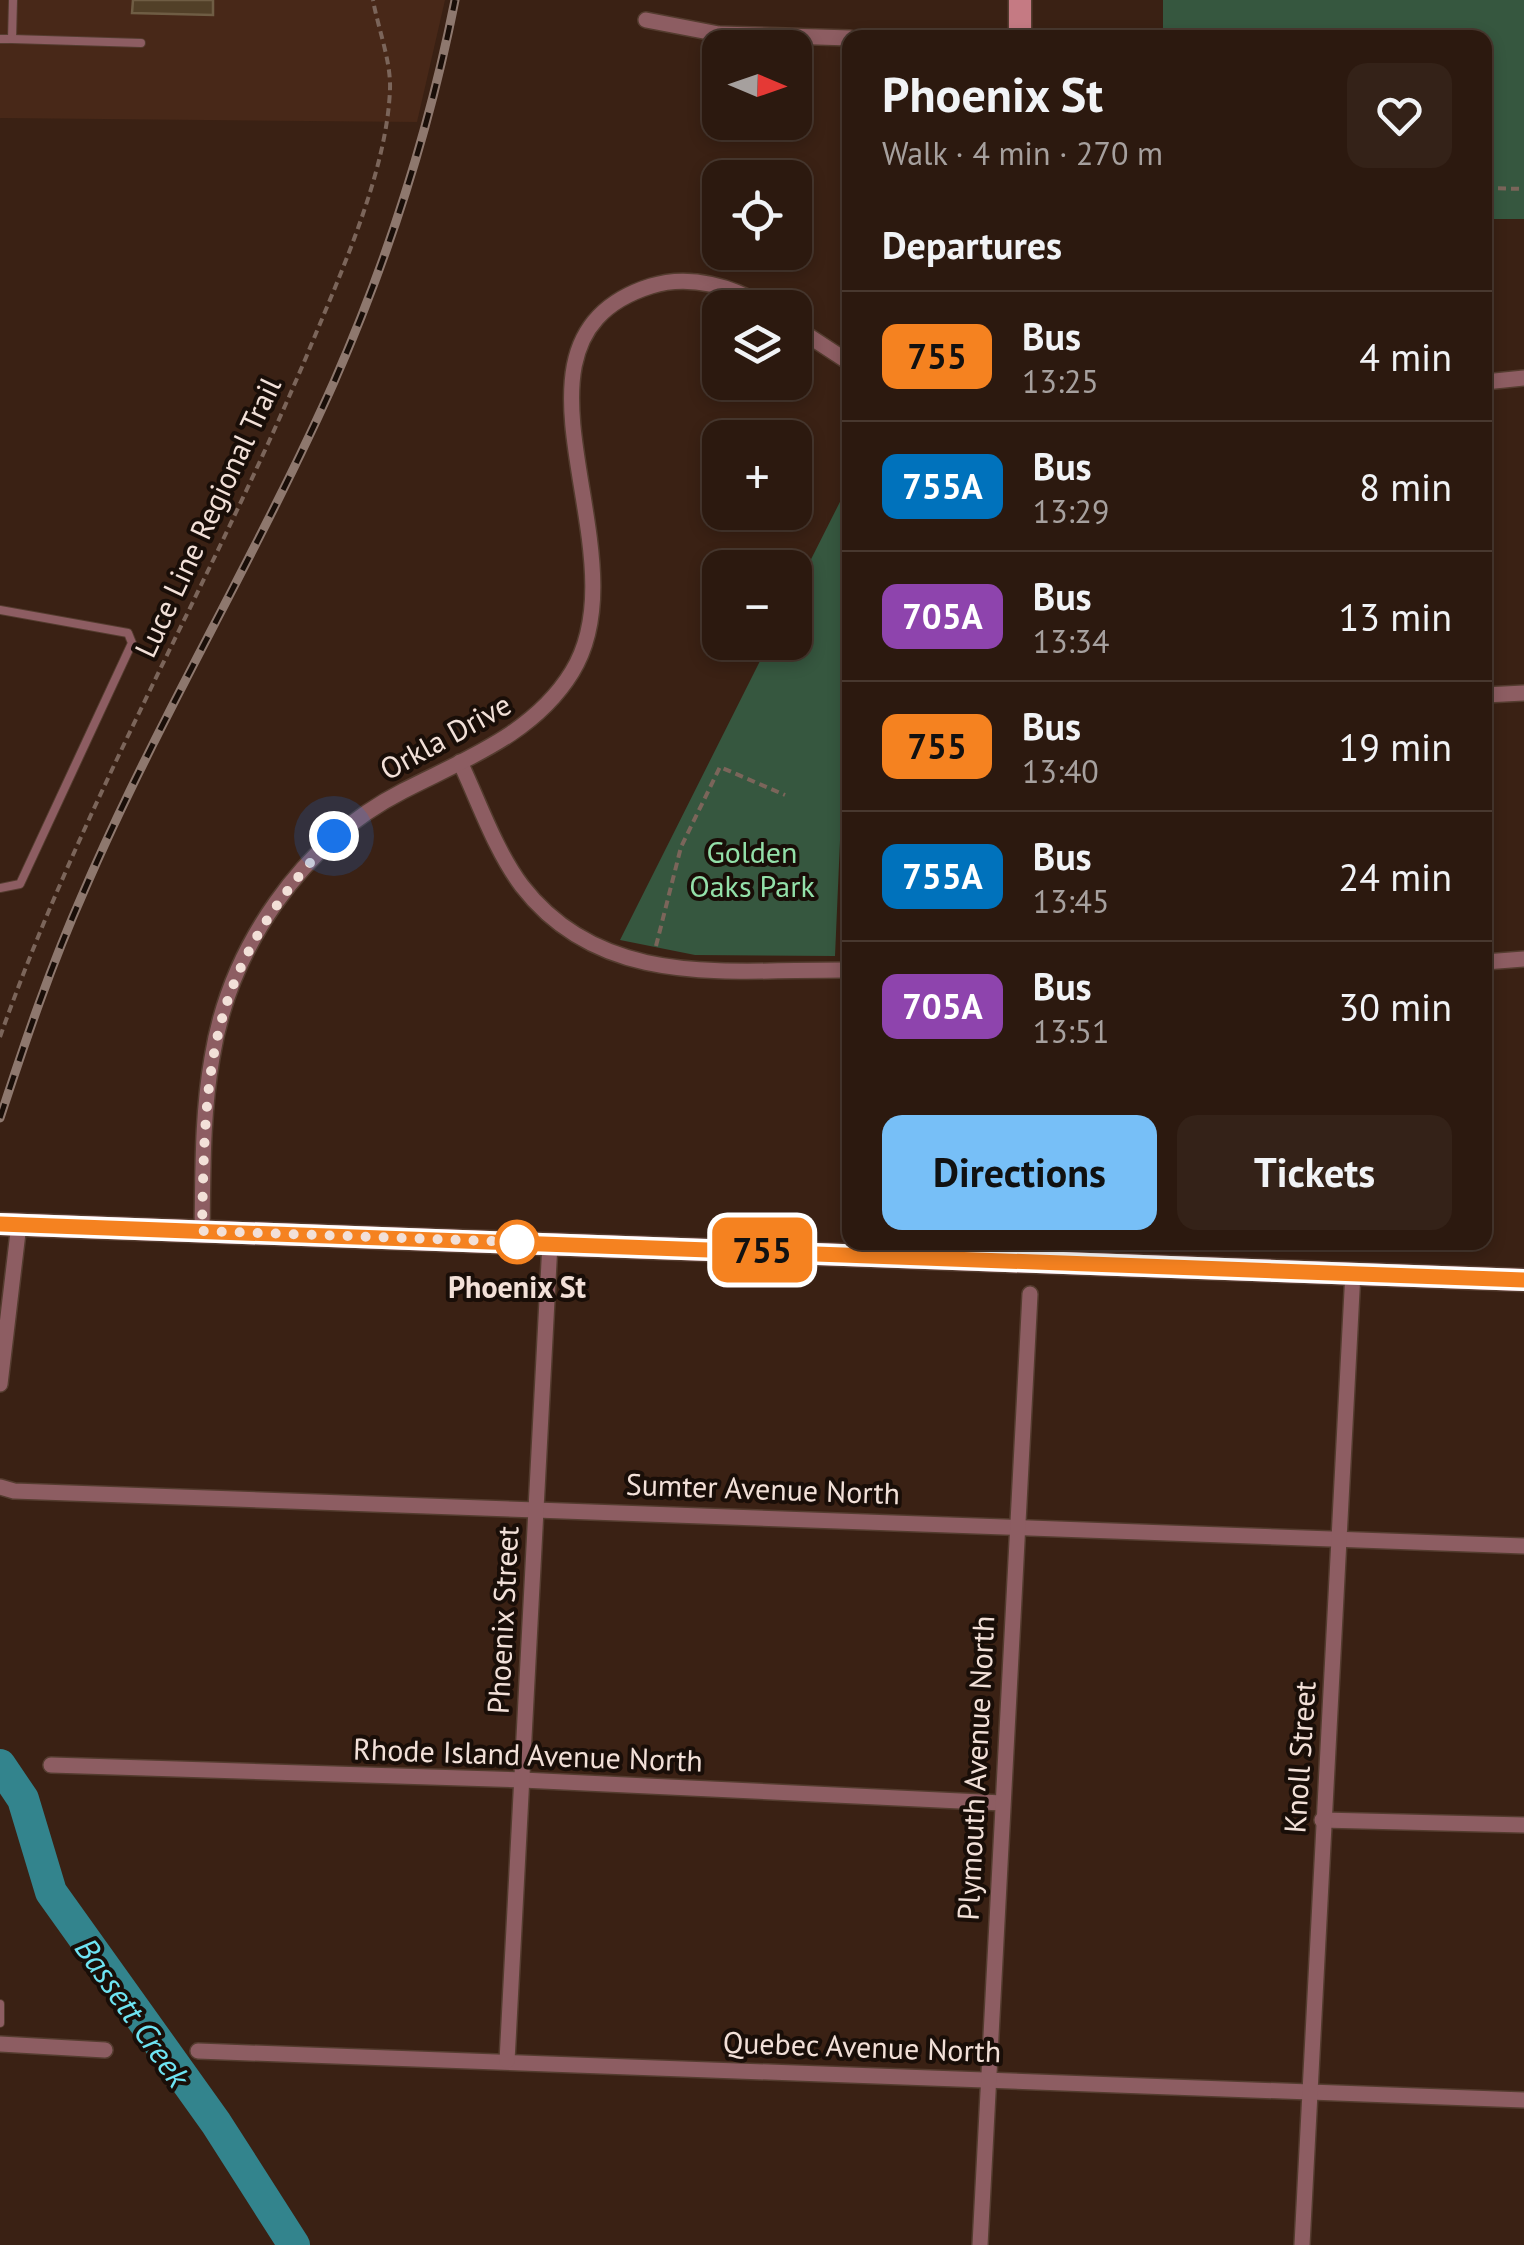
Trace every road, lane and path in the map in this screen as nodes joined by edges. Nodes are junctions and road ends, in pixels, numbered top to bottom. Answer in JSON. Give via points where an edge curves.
{"nodes":[{"id":1,"x":14,"y":0,"type":"edge"},
{"id":2,"x":372,"y":0,"type":"edge"},
{"id":3,"x":1020,"y":0,"type":"edge"},
{"id":4,"x":646,"y":20,"type":"dead end"},
{"id":5,"x":1020,"y":30,"type":"edge"},
{"id":6,"x":842,"y":38,"type":"edge"},
{"id":7,"x":0,"y":39,"type":"edge"},
{"id":8,"x":12,"y":40,"type":"junction"},
{"id":9,"x":141,"y":43,"type":"dead end"},
{"id":10,"x":1492,"y":188,"type":"edge"},
{"id":11,"x":1524,"y":189,"type":"edge"},
{"id":12,"x":727,"y":290,"type":"edge"},
{"id":13,"x":812,"y":337,"type":"edge"},
{"id":14,"x":842,"y":358,"type":"edge"},
{"id":15,"x":1524,"y":378,"type":"edge"},
{"id":16,"x":1492,"y":381,"type":"edge"},
{"id":17,"x":0,"y":610,"type":"edge"},
{"id":18,"x":1524,"y":693,"type":"edge"},
{"id":19,"x":1492,"y":695,"type":"edge"},
{"id":20,"x":460,"y":762,"type":"junction"},
{"id":21,"x":785,"y":795,"type":"dead end"},
{"id":22,"x":0,"y":888,"type":"edge"},
{"id":23,"x":1524,"y":958,"type":"edge"},
{"id":24,"x":1492,"y":961,"type":"edge"},
{"id":25,"x":650,"y":965,"type":"junction"},
{"id":26,"x":842,"y":970,"type":"edge"},
{"id":27,"x":0,"y":1036,"type":"edge"},
{"id":28,"x":10,"y":1224,"type":"edge"},
{"id":29,"x":202,"y":1231,"type":"junction"},
{"id":30,"x":550,"y":1243,"type":"junction"},
{"id":31,"x":842,"y":1247,"type":"edge"},
{"id":32,"x":1016,"y":1250,"type":"edge"},
{"id":33,"x":1353,"y":1272,"type":"junction"},
{"id":34,"x":1524,"y":1280,"type":"edge"},
{"id":35,"x":1030,"y":1294,"type":"dead end"},
{"id":36,"x":0,"y":1384,"type":"edge"},
{"id":37,"x":0,"y":1487,"type":"edge"},
{"id":38,"x":536,"y":1507,"type":"junction"},
{"id":39,"x":1018,"y":1526,"type":"junction"},
{"id":40,"x":1340,"y":1539,"type":"junction"},
{"id":41,"x":1524,"y":1546,"type":"edge"},
{"id":42,"x":51,"y":1766,"type":"dead end"},
{"id":43,"x":522,"y":1780,"type":"junction"},
{"id":44,"x":1002,"y":1802,"type":"junction"},
{"id":45,"x":1322,"y":1820,"type":"junction"},
{"id":46,"x":1524,"y":1825,"type":"edge"},
{"id":47,"x":0,"y":2004,"type":"edge"},
{"id":48,"x":0,"y":2023,"type":"edge"},
{"id":49,"x":0,"y":2044,"type":"edge"},
{"id":50,"x":106,"y":2050,"type":"dead end"},
{"id":51,"x":198,"y":2050,"type":"dead end"},
{"id":52,"x":506,"y":2061,"type":"junction"},
{"id":53,"x":989,"y":2078,"type":"junction"},
{"id":54,"x":1310,"y":2091,"type":"junction"},
{"id":55,"x":1524,"y":2100,"type":"edge"},
{"id":56,"x":980,"y":2245,"type":"edge"},
{"id":57,"x":1302,"y":2245,"type":"edge"}],
"edges":[{"from":1,"to":8,"type":"lane"},
{"from":2,"to":27,"type":"path","name":"Luce Line Regional Trail","via":[[390,84],[388,106],[374,173],[327,307],[266,453],[43,915]]},
{"from":3,"to":5,"type":"main road"},
{"from":4,"to":6,"type":"street","via":[[719,34]]},
{"from":7,"to":8,"type":"lane"},
{"from":8,"to":9,"type":"lane"},
{"from":10,"to":11,"type":"path"},
{"from":12,"to":20,"type":"street","name":"Orkla Drive","via":[[690,281],[660,283],[605,308],[589,329],[568,386],[596,565],[588,633],[575,668],[543,710]]},
{"from":13,"to":14,"type":"street"},
{"from":15,"to":16,"type":"street"},
{"from":17,"to":22,"type":"lane","via":[[128,633],[132,643],[20,884]]},
{"from":18,"to":19,"type":"street"},
{"from":20,"to":25,"type":"street","via":[[520,884],[547,913],[612,956]]},
{"from":20,"to":29,"type":"street","name":"Orkla Drive","via":[[377,804],[334,836],[267,915],[222,1008],[212,1058]]},
{"from":21,"to":25,"type":"path","via":[[720,767],[681,847]]},
{"from":23,"to":24,"type":"street"},
{"from":25,"to":26,"type":"street"},
{"from":28,"to":29,"type":"main road"},
{"from":28,"to":36,"type":"street"},
{"from":29,"to":30,"type":"main road"},
{"from":30,"to":31,"type":"main road"},
{"from":30,"to":38,"type":"street","name":"Phoenix Street"},
{"from":32,"to":33,"type":"main road"},
{"from":33,"to":34,"type":"main road"},
{"from":33,"to":40,"type":"street","name":"Knoll Street"},
{"from":35,"to":39,"type":"street","name":"Plymouth Avenue North"},
{"from":37,"to":38,"type":"street","name":"Sumter Avenue North"},
{"from":38,"to":39,"type":"street","name":"Sumter Avenue North"},
{"from":38,"to":43,"type":"street","name":"Phoenix Street"},
{"from":39,"to":40,"type":"street","name":"Sumter Avenue North"},
{"from":39,"to":44,"type":"street","name":"Plymouth Avenue North"},
{"from":40,"to":41,"type":"street","name":"Sumter Avenue North"},
{"from":40,"to":45,"type":"street","name":"Knoll Street"},
{"from":42,"to":43,"type":"street","name":"Rhode Island Avenue North"},
{"from":43,"to":44,"type":"street","name":"Rhode Island Avenue North"},
{"from":43,"to":52,"type":"street","name":"Phoenix Street"},
{"from":44,"to":53,"type":"street","name":"Plymouth Avenue North"},
{"from":45,"to":46,"type":"street"},
{"from":45,"to":54,"type":"street","name":"Knoll Street"},
{"from":47,"to":48,"type":"lane"},
{"from":49,"to":50,"type":"street"},
{"from":51,"to":52,"type":"street","name":"Quebec Avenue North"},
{"from":52,"to":53,"type":"street","name":"Quebec Avenue North"},
{"from":53,"to":54,"type":"street","name":"Quebec Avenue North"},
{"from":53,"to":56,"type":"street","name":"Plymouth Avenue North"},
{"from":54,"to":55,"type":"street","name":"Quebec Avenue North"},
{"from":54,"to":57,"type":"street","name":"Knoll Street"}]}
